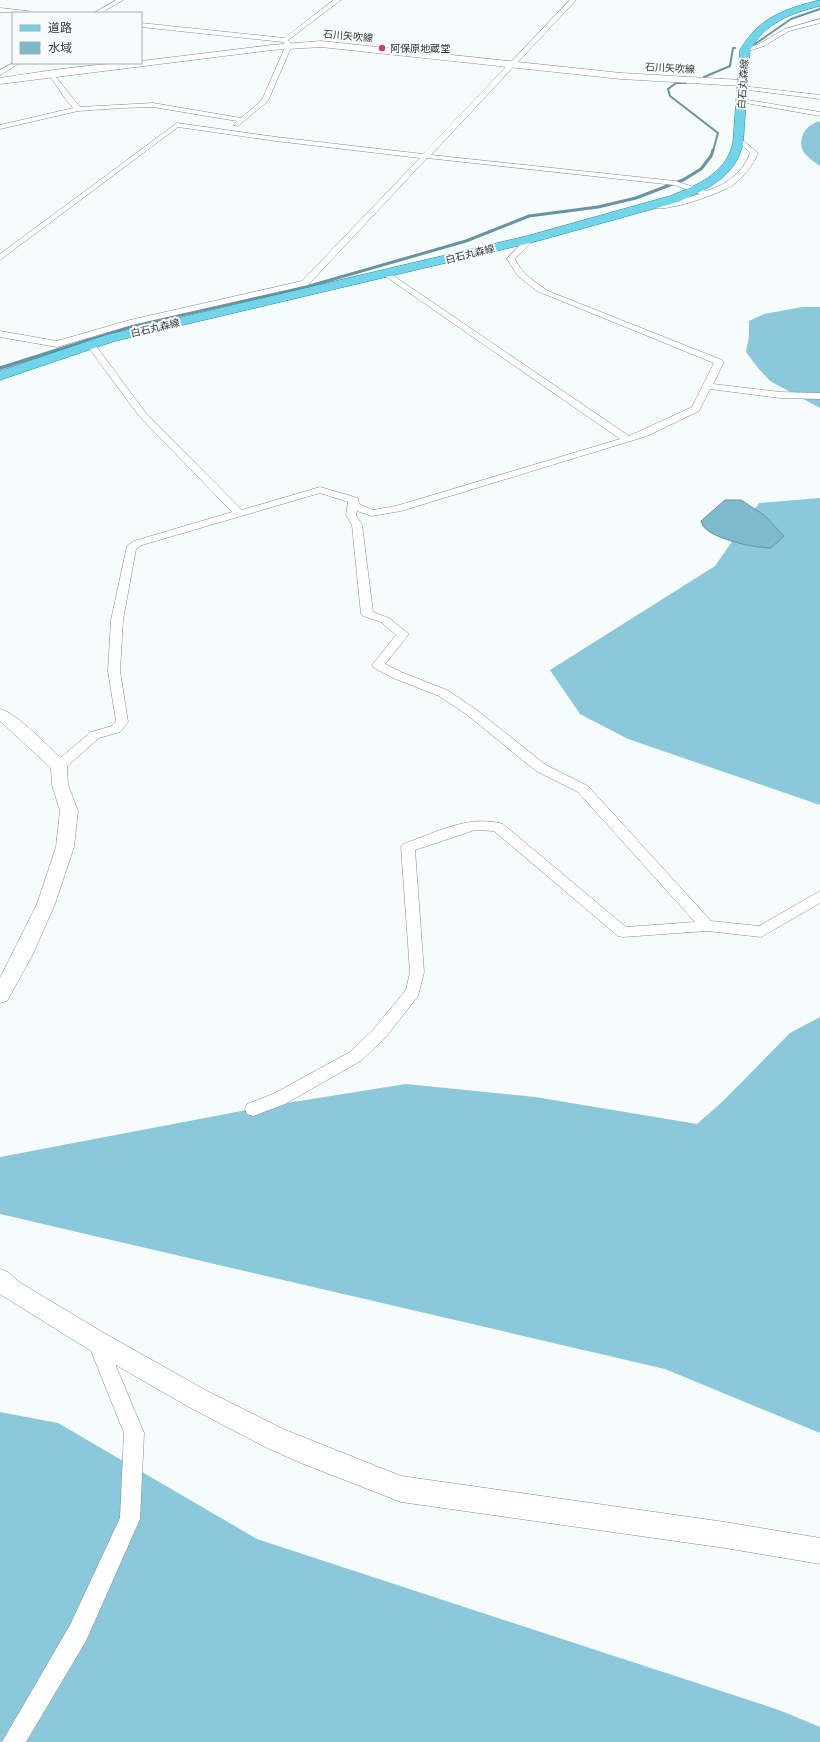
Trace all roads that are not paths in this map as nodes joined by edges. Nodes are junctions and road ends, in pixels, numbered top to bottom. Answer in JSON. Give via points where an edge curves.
{"nodes":[{"id":1,"x":120,"y":0,"type":"edge"},
{"id":2,"x":338,"y":0,"type":"edge"},
{"id":3,"x":573,"y":0,"type":"edge"},
{"id":4,"x":820,"y":3,"type":"edge"},
{"id":5,"x":0,"y":10,"type":"edge"},
{"id":6,"x":19,"y":12,"type":"edge"},
{"id":7,"x":99,"y":12,"type":"edge"},
{"id":8,"x":820,"y":22,"type":"edge"},
{"id":9,"x":142,"y":25,"type":"edge"},
{"id":10,"x":287,"y":42,"type":"junction"},
{"id":11,"x":745,"y":50,"type":"junction"},
{"id":12,"x":142,"y":63,"type":"edge"},
{"id":13,"x":15,"y":64,"type":"edge"},
{"id":14,"x":135,"y":64,"type":"edge"},
{"id":15,"x":512,"y":64,"type":"junction"},
{"id":16,"x":0,"y":73,"type":"edge"},
{"id":17,"x":51,"y":73,"type":"junction"},
{"id":18,"x":0,"y":81,"type":"edge"},
{"id":19,"x":742,"y":85,"type":"junction"},
{"id":20,"x":820,"y":97,"type":"edge"},
{"id":21,"x":742,"y":101,"type":"junction"},
{"id":22,"x":78,"y":109,"type":"junction"},
{"id":23,"x":820,"y":114,"type":"edge"},
{"id":24,"x":243,"y":120,"type":"junction"},
{"id":25,"x":0,"y":127,"type":"edge"},
{"id":26,"x":229,"y":131,"type":"junction"},
{"id":27,"x":738,"y":143,"type":"junction"},
{"id":28,"x":424,"y":156,"type":"junction"},
{"id":29,"x":695,"y":190,"type":"junction"},
{"id":30,"x":708,"y":194,"type":"junction"},
{"id":31,"x":652,"y":206,"type":"junction"},
{"id":32,"x":530,"y":239,"type":"junction"},
{"id":33,"x":0,"y":258,"type":"edge"},
{"id":34,"x":388,"y":274,"type":"junction"},
{"id":35,"x":0,"y":334,"type":"edge"},
{"id":36,"x":90,"y":344,"type":"junction"},
{"id":37,"x":0,"y":376,"type":"edge"},
{"id":38,"x":707,"y":386,"type":"junction"},
{"id":39,"x":820,"y":396,"type":"edge"},
{"id":40,"x":627,"y":439,"type":"junction"},
{"id":41,"x":354,"y":500,"type":"junction"},
{"id":42,"x":239,"y":513,"type":"junction"},
{"id":43,"x":0,"y":714,"type":"edge"},
{"id":44,"x":59,"y":766,"type":"junction"},
{"id":45,"x":820,"y":896,"type":"edge"},
{"id":46,"x":707,"y":926,"type":"junction"},
{"id":47,"x":0,"y":996,"type":"edge"},
{"id":48,"x":253,"y":1109,"type":"dead end"},
{"id":49,"x":4,"y":1286,"type":"edge"},
{"id":50,"x":96,"y":1341,"type":"junction"},
{"id":51,"x":820,"y":1551,"type":"edge"},
{"id":52,"x":13,"y":1742,"type":"edge"}],
"edges":[{"from":1,"to":7,"type":"street"},
{"from":2,"to":10,"type":"street"},
{"from":3,"to":15,"type":"street"},
{"from":4,"to":11,"type":"main road","name":"白石丸森線","via":[[796,10],[768,23],[754,33]]},
{"from":5,"to":6,"type":"street"},
{"from":8,"to":11,"type":"street","via":[[798,26],[783,32],[759,48]]},
{"from":9,"to":10,"type":"street"},
{"from":10,"to":12,"type":"main road","name":"石川矢吹線","via":[[238,53]]},
{"from":10,"to":15,"type":"main road","name":"石川矢吹線"},
{"from":10,"to":24,"type":"street","via":[[265,102]]},
{"from":11,"to":19,"type":"main road","name":"白石丸森線"},
{"from":13,"to":16,"type":"street"},
{"from":14,"to":17,"type":"main road","name":"石川矢吹線"},
{"from":15,"to":19,"type":"main road","name":"石川矢吹線","via":[[621,76]]},
{"from":15,"to":28,"type":"street"},
{"from":17,"to":18,"type":"main road","name":"石川矢吹線"},
{"from":17,"to":22,"type":"street"},
{"from":19,"to":20,"type":"street"},
{"from":19,"to":21,"type":"main road","name":"白石丸森線"},
{"from":21,"to":23,"type":"street"},
{"from":21,"to":27,"type":"main road","name":"白石丸森線"},
{"from":22,"to":24,"type":"street","via":[[153,105]]},
{"from":22,"to":25,"type":"street"},
{"from":24,"to":26,"type":"street"},
{"from":26,"to":28,"type":"street"},
{"from":26,"to":33,"type":"street","via":[[177,125]]},
{"from":27,"to":29,"type":"main road","name":"白石丸森線","via":[[730,164],[718,176]]},
{"from":27,"to":30,"type":"street","via":[[744,143],[754,153],[752,160],[730,184]]},
{"from":28,"to":29,"type":"street","via":[[677,184]]},
{"from":28,"to":35,"type":"street","via":[[305,283],[130,323],[58,344]]},
{"from":29,"to":30,"type":"street"},
{"from":29,"to":31,"type":"main road","name":"白石丸森線"},
{"from":30,"to":31,"type":"street","via":[[665,206]]},
{"from":31,"to":32,"type":"main road","name":"白石丸森線"},
{"from":32,"to":34,"type":"main road","name":"白石丸森線"},
{"from":32,"to":38,"type":"street","via":[[511,259],[515,270],[524,279],[545,292],[719,362]]},
{"from":34,"to":36,"type":"main road","name":"白石丸森線"},
{"from":34,"to":40,"type":"street"},
{"from":36,"to":37,"type":"main road","name":"白石丸森線"},
{"from":36,"to":42,"type":"street","via":[[142,414]]},
{"from":38,"to":39,"type":"street","via":[[780,395]]},
{"from":38,"to":40,"type":"street","via":[[696,409],[644,434]]},
{"from":40,"to":41,"type":"street","via":[[397,509],[372,513],[354,506]]},
{"from":41,"to":42,"type":"street","via":[[320,490]]},
{"from":41,"to":46,"type":"street","via":[[351,515],[357,525],[367,614],[385,620],[403,634],[378,665],[443,693],[542,768],[583,790]]},
{"from":42,"to":44,"type":"street","via":[[138,543],[131,548],[117,620],[114,671],[122,722],[116,729],[95,735]]},
{"from":43,"to":44,"type":"street"},
{"from":44,"to":47,"type":"street","via":[[60,785],[69,811],[65,847],[46,904]]},
{"from":45,"to":46,"type":"street","via":[[761,932]]},
{"from":46,"to":48,"type":"street","via":[[623,932],[498,827],[474,825],[408,847],[417,972],[413,992],[379,1034],[356,1056],[279,1099]]},
{"from":49,"to":50,"type":"street"},
{"from":50,"to":51,"type":"street","via":[[198,1399],[274,1438],[401,1489]]},
{"from":50,"to":52,"type":"street","via":[[134,1433],[130,1519],[78,1633]]}]}
